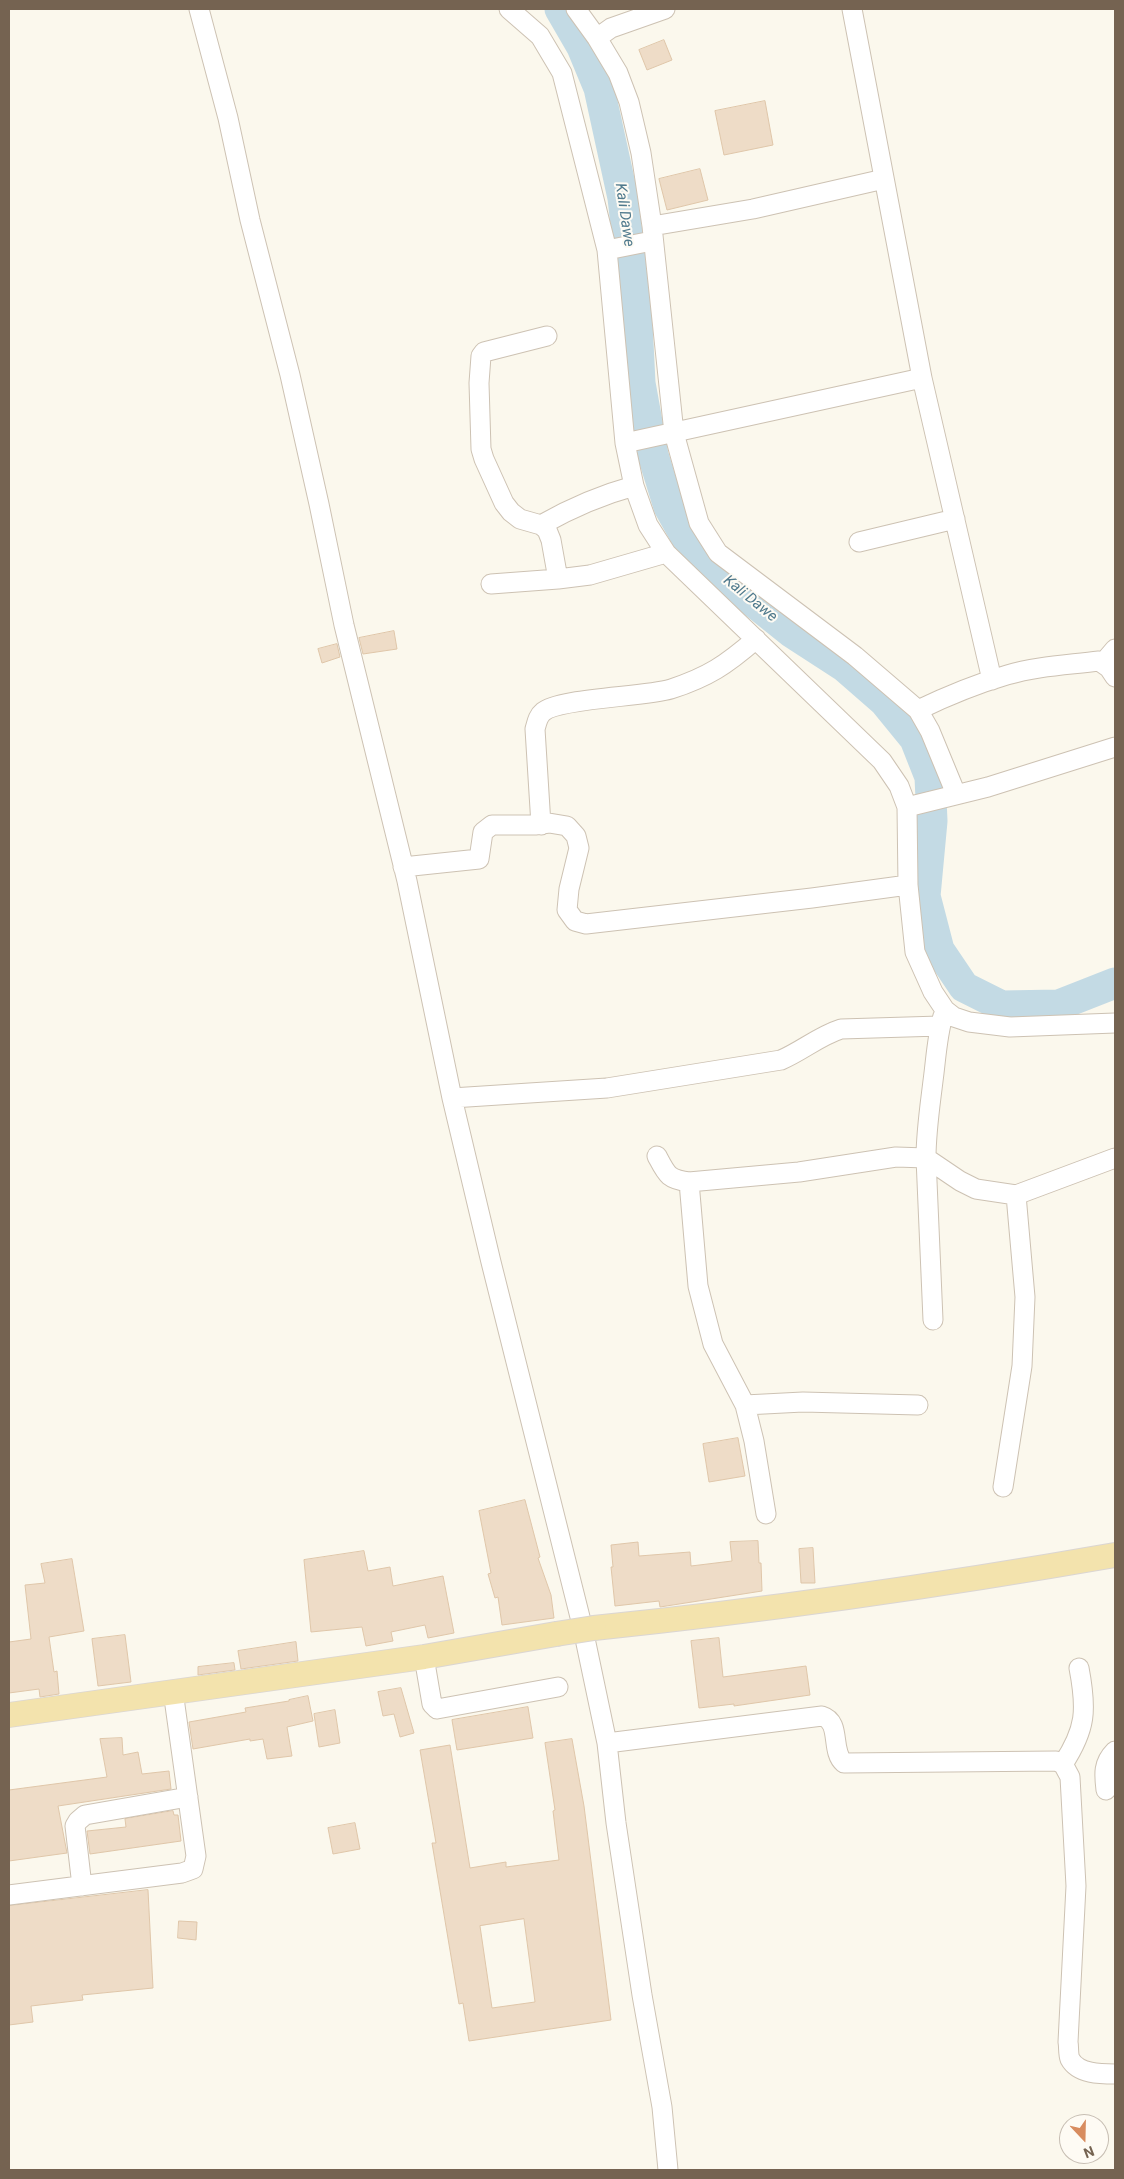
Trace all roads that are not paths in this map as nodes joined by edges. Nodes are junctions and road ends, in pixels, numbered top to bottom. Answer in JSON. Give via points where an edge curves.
{"nodes":[{"id":1,"x":199,"y":9,"type":"edge"},
{"id":2,"x":508,"y":9,"type":"edge"},
{"id":3,"x":576,"y":9,"type":"edge"},
{"id":4,"x":665,"y":9,"type":"edge"},
{"id":5,"x":852,"y":9,"type":"edge"},
{"id":6,"x":597,"y":38,"type":"junction"},
{"id":7,"x":884,"y":179,"type":"junction"},
{"id":8,"x":652,"y":234,"type":"junction"},
{"id":9,"x":607,"y":250,"type":"junction"},
{"id":10,"x":548,"y":336,"type":"dead end"},
{"id":11,"x":922,"y":378,"type":"junction"},
{"id":12,"x":665,"y":435,"type":"junction"},
{"id":13,"x":631,"y":442,"type":"junction"},
{"id":14,"x":634,"y":486,"type":"junction"},
{"id":15,"x":955,"y":519,"type":"junction"},
{"id":16,"x":541,"y":525,"type":"junction"},
{"id":17,"x":859,"y":542,"type":"dead end"},
{"id":18,"x":666,"y":553,"type":"junction"},
{"id":19,"x":558,"y":579,"type":"junction"},
{"id":20,"x":491,"y":584,"type":"dead end"},
{"id":21,"x":756,"y":639,"type":"junction"},
{"id":22,"x":1111,"y":663,"type":"edge"},
{"id":23,"x":992,"y":680,"type":"junction"},
{"id":24,"x":918,"y":710,"type":"junction"},
{"id":25,"x":1115,"y":747,"type":"edge"},
{"id":26,"x":950,"y":796,"type":"junction"},
{"id":27,"x":915,"y":805,"type":"junction"},
{"id":28,"x":540,"y":825,"type":"junction"},
{"id":29,"x":403,"y":867,"type":"junction"},
{"id":30,"x":908,"y":885,"type":"junction"},
{"id":31,"x":943,"y":1018,"type":"junction"},
{"id":32,"x":1115,"y":1023,"type":"edge"},
{"id":33,"x":452,"y":1098,"type":"junction"},
{"id":34,"x":657,"y":1156,"type":"dead end"},
{"id":35,"x":926,"y":1158,"type":"junction"},
{"id":36,"x":1115,"y":1158,"type":"edge"},
{"id":37,"x":689,"y":1182,"type":"junction"},
{"id":38,"x":1016,"y":1195,"type":"junction"},
{"id":39,"x":933,"y":1320,"type":"dead end"},
{"id":40,"x":746,"y":1405,"type":"junction"},
{"id":41,"x":918,"y":1405,"type":"dead end"},
{"id":42,"x":1004,"y":1487,"type":"dead end"},
{"id":43,"x":766,"y":1514,"type":"dead end"},
{"id":44,"x":1115,"y":1555,"type":"edge"},
{"id":45,"x":424,"y":1657,"type":"junction"},
{"id":46,"x":1079,"y":1668,"type":"dead end"},
{"id":47,"x":558,"y":1687,"type":"dead end"},
{"id":48,"x":173,"y":1691,"type":"junction"},
{"id":49,"x":9,"y":1715,"type":"edge"},
{"id":50,"x":608,"y":1743,"type":"junction"},
{"id":51,"x":1115,"y":1751,"type":"edge"},
{"id":52,"x":1063,"y":1764,"type":"junction"},
{"id":53,"x":1106,"y":1790,"type":"dead end"},
{"id":54,"x":188,"y":1797,"type":"junction"},
{"id":55,"x":82,"y":1886,"type":"junction"},
{"id":56,"x":9,"y":1896,"type":"edge"},
{"id":57,"x":1115,"y":2074,"type":"edge"},
{"id":58,"x":668,"y":2170,"type":"edge"}],
"edges":[{"from":1,"to":29,"type":"street","via":[[290,375],[344,626]]},
{"from":2,"to":9,"type":"street","via":[[540,36],[562,74]]},
{"from":3,"to":6,"type":"street"},
{"from":4,"to":6,"type":"street","via":[[612,28]]},
{"from":5,"to":7,"type":"street"},
{"from":6,"to":8,"type":"street","via":[[618,73],[629,102],[642,153]]},
{"from":7,"to":8,"type":"street"},
{"from":7,"to":11,"type":"street"},
{"from":8,"to":9,"type":"street"},
{"from":8,"to":12,"type":"street"},
{"from":9,"to":13,"type":"street"},
{"from":10,"to":16,"type":"street","via":[[484,352],[480,375],[481,449],[487,467],[511,512],[520,519]]},
{"from":11,"to":12,"type":"street"},
{"from":11,"to":15,"type":"street"},
{"from":12,"to":13,"type":"street"},
{"from":12,"to":24,"type":"street","via":[[699,524],[718,553],[855,656]]},
{"from":13,"to":14,"type":"street"},
{"from":14,"to":16,"type":"street","via":[[568,509]]},
{"from":14,"to":18,"type":"street","via":[[648,526]]},
{"from":15,"to":17,"type":"street"},
{"from":15,"to":23,"type":"street"},
{"from":16,"to":19,"type":"street","via":[[551,540]]},
{"from":18,"to":19,"type":"street","via":[[590,574]]},
{"from":18,"to":21,"type":"street"},
{"from":19,"to":20,"type":"street"},
{"from":21,"to":27,"type":"street","via":[[882,761]]},
{"from":21,"to":28,"type":"street","via":[[715,672],[669,690],[566,704],[543,712],[535,729]]},
{"from":22,"to":23,"type":"street","via":[[1098,661],[1036,669]]},
{"from":23,"to":24,"type":"street","via":[[948,695]]},
{"from":24,"to":26,"type":"street","via":[[930,731]]},
{"from":25,"to":26,"type":"street"},
{"from":26,"to":27,"type":"street"},
{"from":27,"to":30,"type":"street"},
{"from":28,"to":29,"type":"street","via":[[488,826],[483,832],[479,859]]},
{"from":28,"to":30,"type":"street","via":[[567,826],[576,836],[579,848],[567,910],[576,921],[586,924]]},
{"from":29,"to":33,"type":"street"},
{"from":30,"to":31,"type":"street","via":[[915,952]]},
{"from":31,"to":32,"type":"street","via":[[1010,1027]]},
{"from":31,"to":33,"type":"street","via":[[841,1029],[781,1060],[607,1088]]},
{"from":31,"to":35,"type":"street"},
{"from":33,"to":50,"type":"street","via":[[583,1628]]},
{"from":34,"to":37,"type":"street","via":[[672,1179]]},
{"from":35,"to":37,"type":"street","via":[[896,1157],[791,1173]]},
{"from":35,"to":38,"type":"street","via":[[976,1189]]},
{"from":35,"to":39,"type":"street"},
{"from":36,"to":38,"type":"street"},
{"from":37,"to":40,"type":"street","via":[[698,1286],[713,1344]]},
{"from":38,"to":42,"type":"street","via":[[1025,1297],[1022,1366]]},
{"from":40,"to":41,"type":"street","via":[[803,1402]]},
{"from":40,"to":43,"type":"street"},
{"from":44,"to":45,"type":"main road","bridge":true,"via":[[783,1605],[594,1628]]},
{"from":45,"to":47,"type":"street","via":[[432,1704],[437,1709]]},
{"from":45,"to":48,"type":"main road"},
{"from":46,"to":52,"type":"street","via":[[1084,1696],[1082,1723],[1076,1744]]},
{"from":48,"to":49,"type":"main road"},
{"from":48,"to":54,"type":"street"},
{"from":50,"to":52,"type":"street","via":[[822,1716],[832,1723],[839,1756],[844,1763],[1056,1761]]},
{"from":50,"to":58,"type":"street","via":[[616,1823],[662,2107]]},
{"from":51,"to":53,"type":"street","via":[[1104,1772]]},
{"from":52,"to":57,"type":"street","via":[[1070,1777],[1076,1886],[1069,2058],[1076,2067],[1096,2074]]},
{"from":54,"to":55,"type":"street","via":[[86,1815],[78,1821],[75,1826]]},
{"from":54,"to":55,"type":"street","via":[[196,1856],[193,1869]]},
{"from":55,"to":56,"type":"street"}]}
